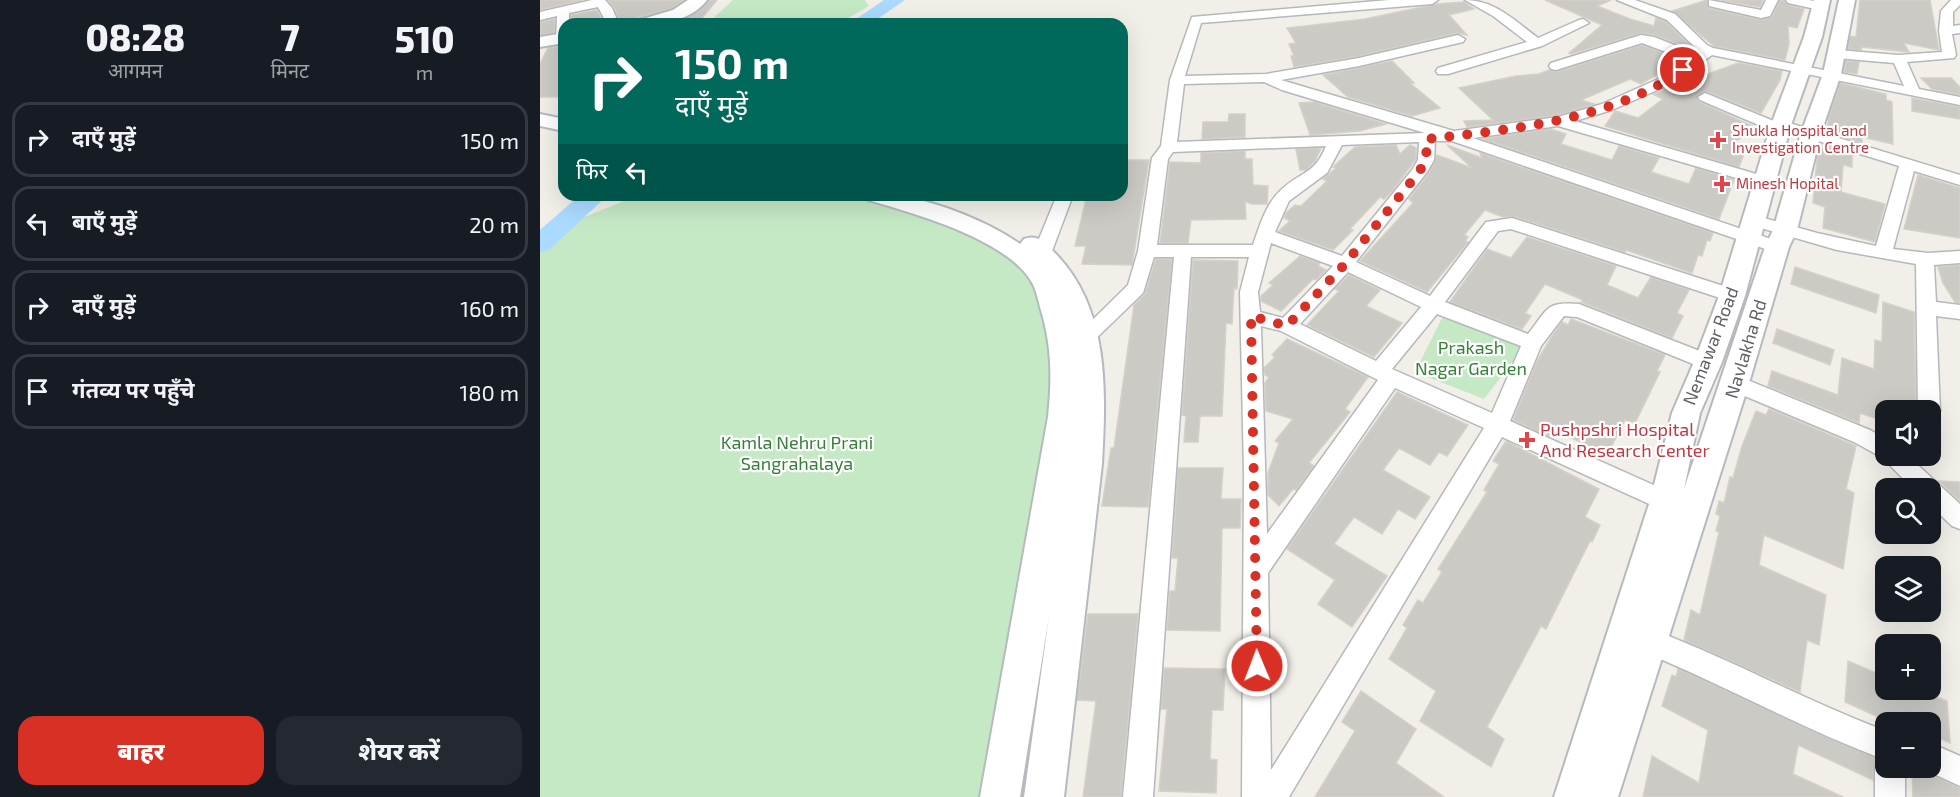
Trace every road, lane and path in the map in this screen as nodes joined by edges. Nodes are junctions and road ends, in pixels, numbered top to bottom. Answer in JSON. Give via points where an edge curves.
{"nodes":[{"id":1,"x":699,"y":0,"type":"edge"},
{"id":2,"x":1432,"y":0,"type":"edge"},
{"id":3,"x":1471,"y":0,"type":"edge"},
{"id":4,"x":1623,"y":0,"type":"edge"},
{"id":5,"x":1772,"y":0,"type":"edge"},
{"id":6,"x":1792,"y":0,"type":"edge"},
{"id":7,"x":1847,"y":0,"type":"edge"},
{"id":8,"x":1958,"y":0,"type":"edge"},
{"id":9,"x":598,"y":1,"type":"edge"},
{"id":10,"x":1713,"y":3,"type":"dead end"},
{"id":11,"x":1821,"y":3,"type":"edge"},
{"id":12,"x":1301,"y":6,"type":"edge"},
{"id":13,"x":563,"y":11,"type":"junction"},
{"id":14,"x":540,"y":16,"type":"edge"},
{"id":15,"x":563,"y":18,"type":"edge"},
{"id":16,"x":610,"y":18,"type":"edge"},
{"id":17,"x":666,"y":18,"type":"edge"},
{"id":18,"x":1583,"y":23,"type":"dead end"},
{"id":19,"x":1953,"y":29,"type":"edge"},
{"id":20,"x":1458,"y":39,"type":"dead end"},
{"id":21,"x":558,"y":40,"type":"edge"},
{"id":22,"x":541,"y":43,"type":"edge"},
{"id":23,"x":1537,"y":43,"type":"junction"},
{"id":24,"x":1704,"y":55,"type":"junction"},
{"id":25,"x":1954,"y":55,"type":"edge"},
{"id":26,"x":1898,"y":59,"type":"junction"},
{"id":27,"x":1834,"y":64,"type":"junction"},
{"id":28,"x":1556,"y":66,"type":"dead end"},
{"id":29,"x":1802,"y":69,"type":"junction"},
{"id":30,"x":1443,"y":71,"type":"dead end"},
{"id":31,"x":1266,"y":78,"type":"junction"},
{"id":32,"x":1178,"y":80,"type":"junction"},
{"id":33,"x":1913,"y":91,"type":"junction"},
{"id":34,"x":1705,"y":97,"type":"dead end"},
{"id":35,"x":1960,"y":101,"type":"edge"},
{"id":36,"x":540,"y":110,"type":"edge"},
{"id":37,"x":558,"y":113,"type":"edge"},
{"id":38,"x":540,"y":120,"type":"edge"},
{"id":39,"x":1559,"y":121,"type":"junction"},
{"id":40,"x":558,"y":124,"type":"edge"},
{"id":41,"x":1781,"y":127,"type":"junction"},
{"id":42,"x":1811,"y":133,"type":"junction"},
{"id":43,"x":1453,"y":136,"type":"junction"},
{"id":44,"x":1427,"y":139,"type":"junction"},
{"id":45,"x":1336,"y":141,"type":"junction"},
{"id":46,"x":1169,"y":147,"type":"junction"},
{"id":47,"x":1908,"y":164,"type":"junction"},
{"id":48,"x":1960,"y":180,"type":"edge"},
{"id":49,"x":1764,"y":181,"type":"junction"},
{"id":50,"x":897,"y":201,"type":"edge"},
{"id":51,"x":935,"y":201,"type":"edge"},
{"id":52,"x":1063,"y":201,"type":"edge"},
{"id":53,"x":1750,"y":228,"type":"junction"},
{"id":54,"x":1781,"y":238,"type":"junction"},
{"id":55,"x":1263,"y":243,"type":"junction"},
{"id":56,"x":1043,"y":251,"type":"junction"},
{"id":57,"x":1147,"y":251,"type":"junction"},
{"id":58,"x":1183,"y":251,"type":"junction"},
{"id":59,"x":1884,"y":253,"type":"junction"},
{"id":60,"x":1960,"y":257,"type":"edge"},
{"id":61,"x":1925,"y":260,"type":"junction"},
{"id":62,"x":1345,"y":264,"type":"junction"},
{"id":63,"x":1732,"y":296,"type":"junction"},
{"id":64,"x":1433,"y":305,"type":"junction"},
{"id":65,"x":1927,"y":308,"type":"junction"},
{"id":66,"x":1960,"y":312,"type":"edge"},
{"id":67,"x":1251,"y":316,"type":"junction"},
{"id":68,"x":1287,"y":326,"type":"junction"},
{"id":69,"x":1532,"y":343,"type":"junction"},
{"id":70,"x":1075,"y":347,"type":"junction"},
{"id":71,"x":1708,"y":362,"type":"junction"},
{"id":72,"x":1385,"y":374,"type":"junction"},
{"id":73,"x":1735,"y":382,"type":"junction"},
{"id":74,"x":1929,"y":400,"type":"edge"},
{"id":75,"x":1498,"y":425,"type":"junction"},
{"id":76,"x":1875,"y":444,"type":"edge"},
{"id":77,"x":1904,"y":466,"type":"edge"},
{"id":78,"x":1917,"y":478,"type":"edge"},
{"id":79,"x":1666,"y":501,"type":"junction"},
{"id":80,"x":1941,"y":501,"type":"edge"},
{"id":81,"x":1692,"y":513,"type":"junction"},
{"id":82,"x":1960,"y":519,"type":"edge"},
{"id":83,"x":1256,"y":570,"type":"junction"},
{"id":84,"x":1648,"y":641,"type":"junction"},
{"id":85,"x":1875,"y":742,"type":"edge"},
{"id":86,"x":1941,"y":763,"type":"edge"},
{"id":87,"x":1960,"y":771,"type":"edge"},
{"id":88,"x":1890,"y":778,"type":"edge"},
{"id":89,"x":1000,"y":797,"type":"edge"},
{"id":90,"x":1044,"y":797,"type":"edge"},
{"id":91,"x":1138,"y":797,"type":"edge"},
{"id":92,"x":1257,"y":797,"type":"edge"},
{"id":93,"x":1272,"y":797,"type":"edge"},
{"id":94,"x":1574,"y":797,"type":"edge"},
{"id":95,"x":1598,"y":797,"type":"edge"},
{"id":96,"x":1890,"y":797,"type":"edge"}],
"edges":[{"from":1,"to":17,"type":"main road"},
{"from":2,"to":12,"type":"street"},
{"from":3,"to":23,"type":"street","via":[[1497,13]]},
{"from":4,"to":24,"type":"street","via":[[1671,17],[1702,48]]},
{"from":5,"to":10,"type":"street","via":[[1766,13],[1761,14]]},
{"from":6,"to":11,"type":"street"},
{"from":7,"to":27,"type":"main road","name":"Navlakha Rd"},
{"from":8,"to":19,"type":"street","via":[[1947,11]]},
{"from":9,"to":13,"type":"street"},
{"from":9,"to":16,"type":"street"},
{"from":11,"to":29,"type":"main road","name":"Nemawar Road"},
{"from":12,"to":32,"type":"street","via":[[1196,20]]},
{"from":13,"to":14,"type":"street"},
{"from":13,"to":15,"type":"street"},
{"from":18,"to":23,"type":"street"},
{"from":19,"to":25,"type":"street","via":[[1945,40]]},
{"from":20,"to":31,"type":"street"},
{"from":21,"to":22,"type":"main road"},
{"from":23,"to":30,"type":"street"},
{"from":24,"to":28,"type":"street","via":[[1641,39]]},
{"from":24,"to":29,"type":"street"},
{"from":24,"to":39,"type":"street","via":[[1668,80],[1638,94]]},
{"from":25,"to":26,"type":"street"},
{"from":26,"to":27,"type":"street"},
{"from":26,"to":33,"type":"street"},
{"from":27,"to":29,"type":"street"},
{"from":27,"to":33,"type":"street"},
{"from":27,"to":42,"type":"main road","name":"Navlakha Rd"},
{"from":29,"to":41,"type":"main road","name":"Nemawar Road"},
{"from":31,"to":32,"type":"street"},
{"from":31,"to":43,"type":"street"},
{"from":32,"to":46,"type":"street"},
{"from":33,"to":35,"type":"street"},
{"from":34,"to":41,"type":"street"},
{"from":36,"to":37,"type":"main road"},
{"from":38,"to":40,"type":"main road"},
{"from":39,"to":43,"type":"street"},
{"from":39,"to":49,"type":"street"},
{"from":41,"to":42,"type":"street"},
{"from":41,"to":49,"type":"main road","name":"Nemawar Road"},
{"from":42,"to":47,"type":"street"},
{"from":42,"to":54,"type":"main road","name":"Navlakha Rd"},
{"from":43,"to":44,"type":"street"},
{"from":43,"to":53,"type":"street"},
{"from":44,"to":45,"type":"street"},
{"from":44,"to":62,"type":"street","via":[[1426,160],[1419,172]]},
{"from":45,"to":46,"type":"street"},
{"from":45,"to":55,"type":"street","via":[[1328,164],[1317,176],[1286,194],[1269,223]]},
{"from":46,"to":57,"type":"street","via":[[1160,158]]},
{"from":47,"to":48,"type":"street"},
{"from":47,"to":59,"type":"street"},
{"from":49,"to":53,"type":"main road","name":"Nemawar Road"},
{"from":50,"to":70,"type":"main road","via":[[991,238],[1026,259],[1041,276]]},
{"from":51,"to":56,"type":"main road","via":[[1018,234]]},
{"from":52,"to":56,"type":"street"},
{"from":53,"to":54,"type":"street"},
{"from":53,"to":63,"type":"main road","name":"Nemawar Road"},
{"from":54,"to":59,"type":"street"},
{"from":54,"to":73,"type":"main road","name":"Navlakha Rd"},
{"from":55,"to":58,"type":"street"},
{"from":55,"to":62,"type":"street"},
{"from":55,"to":67,"type":"street","via":[[1249,291]]},
{"from":56,"to":70,"type":"main road","via":[[1068,284]]},
{"from":57,"to":58,"type":"street"},
{"from":57,"to":70,"type":"street","via":[[1136,288]]},
{"from":58,"to":91,"type":"street"},
{"from":59,"to":61,"type":"street"},
{"from":60,"to":61,"type":"street"},
{"from":61,"to":65,"type":"street"},
{"from":62,"to":64,"type":"street"},
{"from":62,"to":68,"type":"street"},
{"from":63,"to":64,"type":"street","via":[[1512,223],[1492,226]]},
{"from":63,"to":71,"type":"main road","name":"Nemawar Road"},
{"from":64,"to":69,"type":"street"},
{"from":64,"to":72,"type":"street"},
{"from":65,"to":66,"type":"street"},
{"from":65,"to":74,"type":"street"},
{"from":67,"to":68,"type":"street"},
{"from":67,"to":83,"type":"street"},
{"from":68,"to":72,"type":"street"},
{"from":69,"to":71,"type":"street","via":[[1559,309],[1565,308]]},
{"from":69,"to":75,"type":"street"},
{"from":70,"to":89,"type":"main road"},
{"from":70,"to":90,"type":"main road","via":[[1092,406]]},
{"from":71,"to":79,"type":"main road","name":"Nemawar Road","via":[[1686,413]]},
{"from":72,"to":75,"type":"street"},
{"from":72,"to":83,"type":"street"},
{"from":73,"to":76,"type":"street"},
{"from":73,"to":81,"type":"main road","name":"Navlakha Rd"},
{"from":75,"to":79,"type":"street"},
{"from":75,"to":93,"type":"street"},
{"from":77,"to":78,"type":"street"},
{"from":79,"to":81,"type":"street"},
{"from":79,"to":94,"type":"main road","name":"Nemawar Road"},
{"from":80,"to":82,"type":"street"},
{"from":81,"to":84,"type":"main road","name":"Navlakha Rd"},
{"from":83,"to":92,"type":"street"},
{"from":84,"to":85,"type":"street"},
{"from":84,"to":95,"type":"main road","name":"Navlakha Rd"},
{"from":86,"to":87,"type":"street"},
{"from":88,"to":96,"type":"street"}]}
